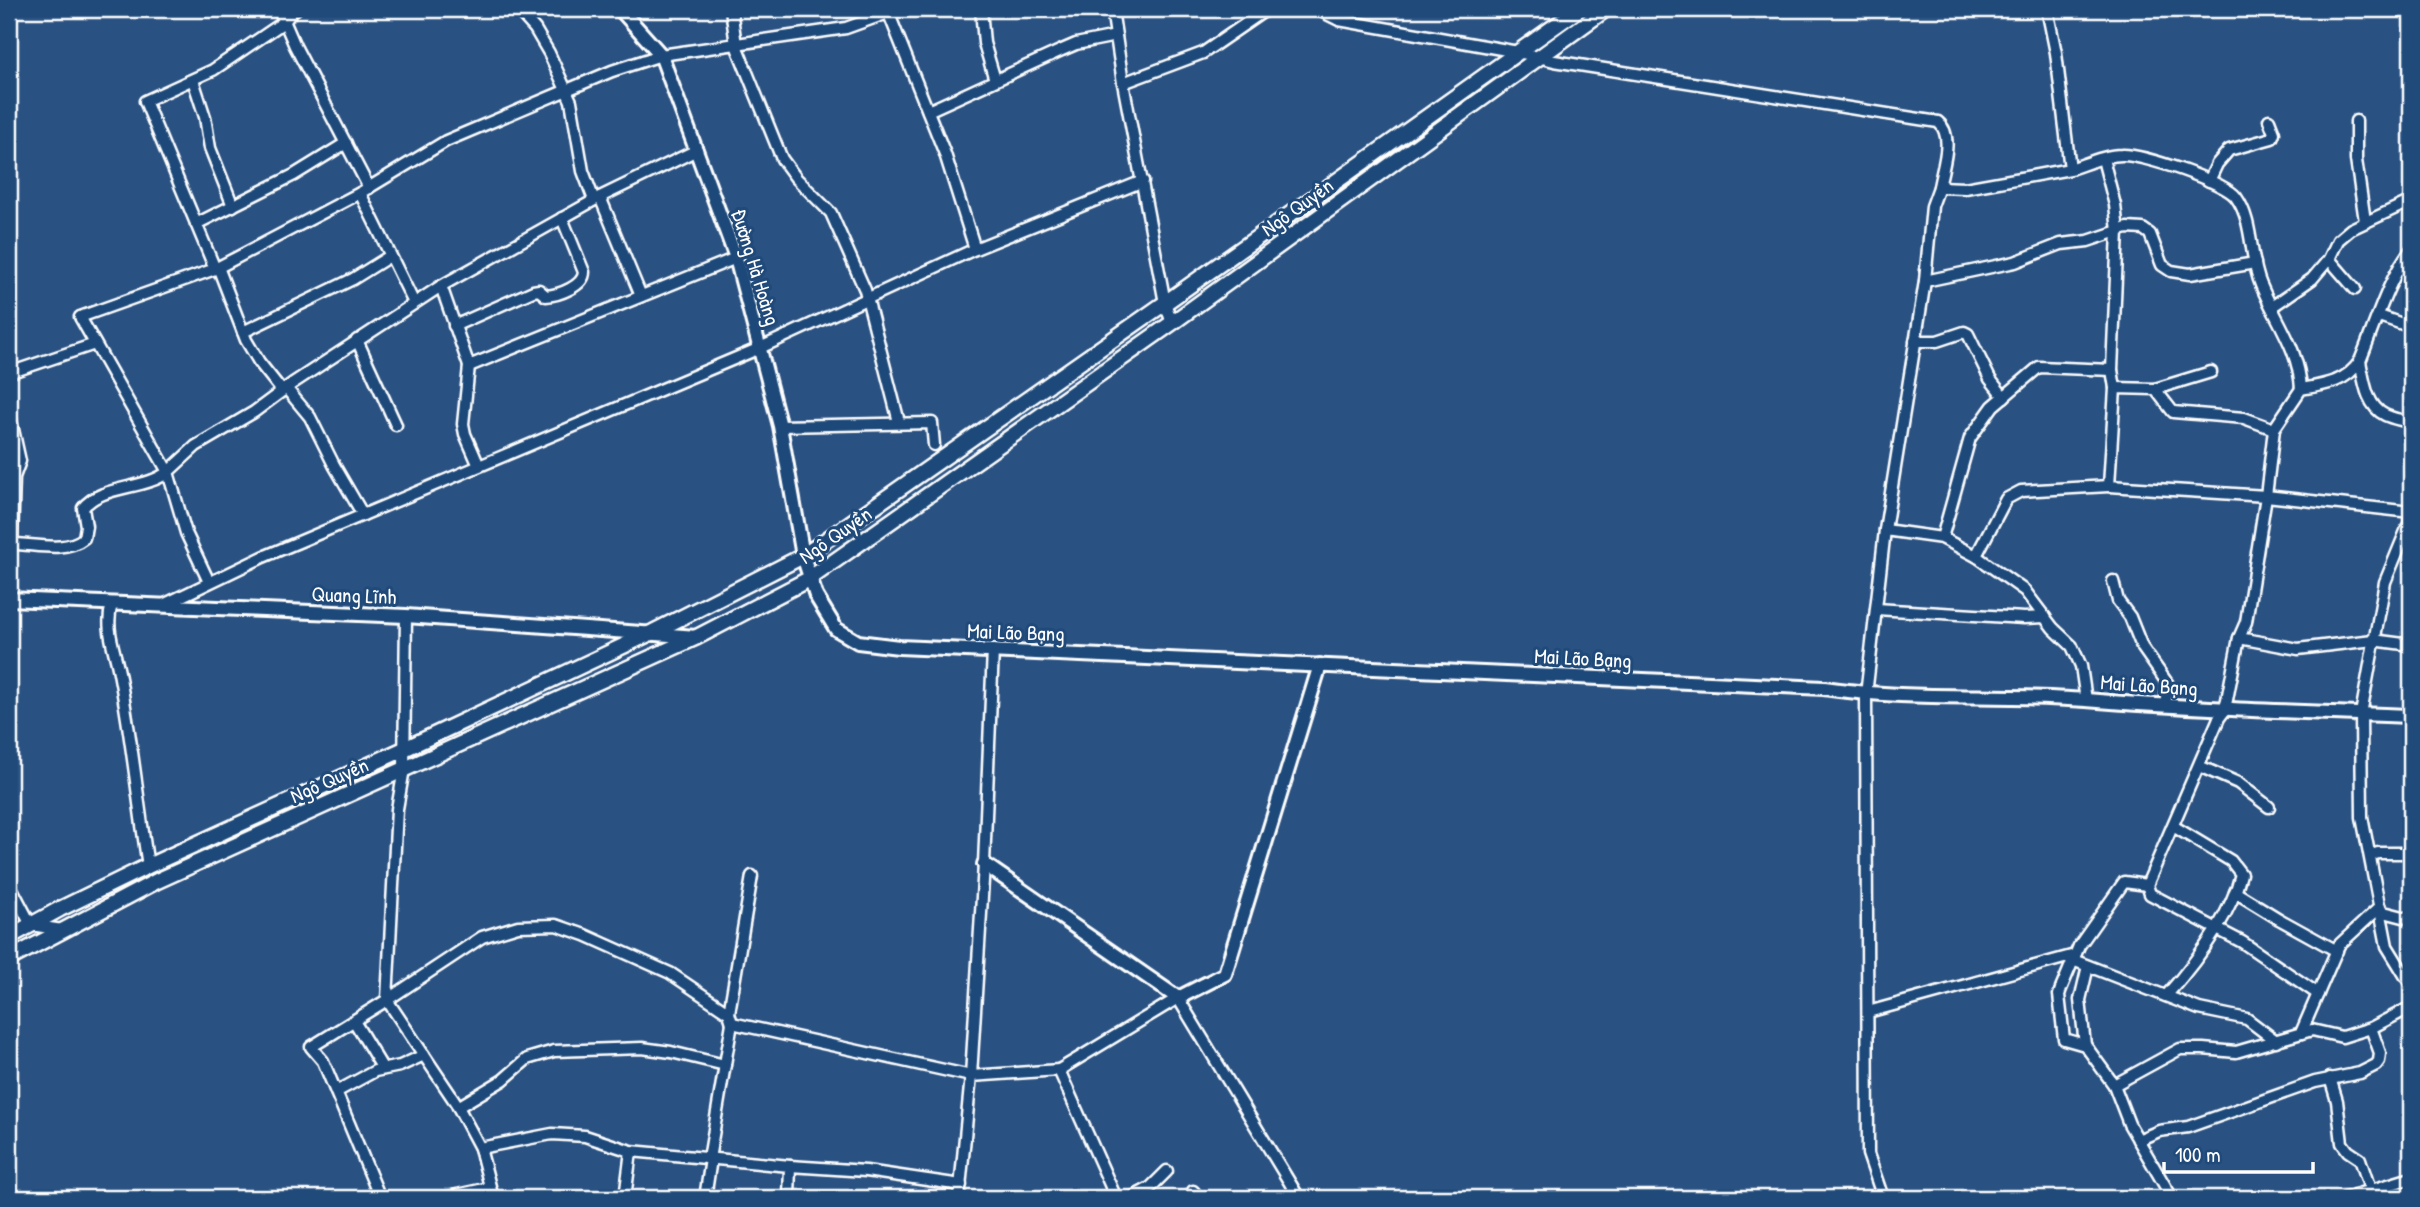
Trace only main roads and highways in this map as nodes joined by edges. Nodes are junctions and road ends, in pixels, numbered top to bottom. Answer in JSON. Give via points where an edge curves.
{"nodes":[{"id":1,"x":1578,"y":9,"type":"edge"},
{"id":2,"x":1606,"y":9,"type":"edge"},
{"id":3,"x":9,"y":937,"type":"edge"},
{"id":4,"x":9,"y":960,"type":"edge"}],
"edges":[{"from":1,"to":3,"type":"main road","name":"Ngô Quyền","via":[[803,556],[653,632],[148,866]]},
{"from":2,"to":4,"type":"main road","name":"Ngô Quyền","via":[[809,579],[698,637],[157,881]]}]}
